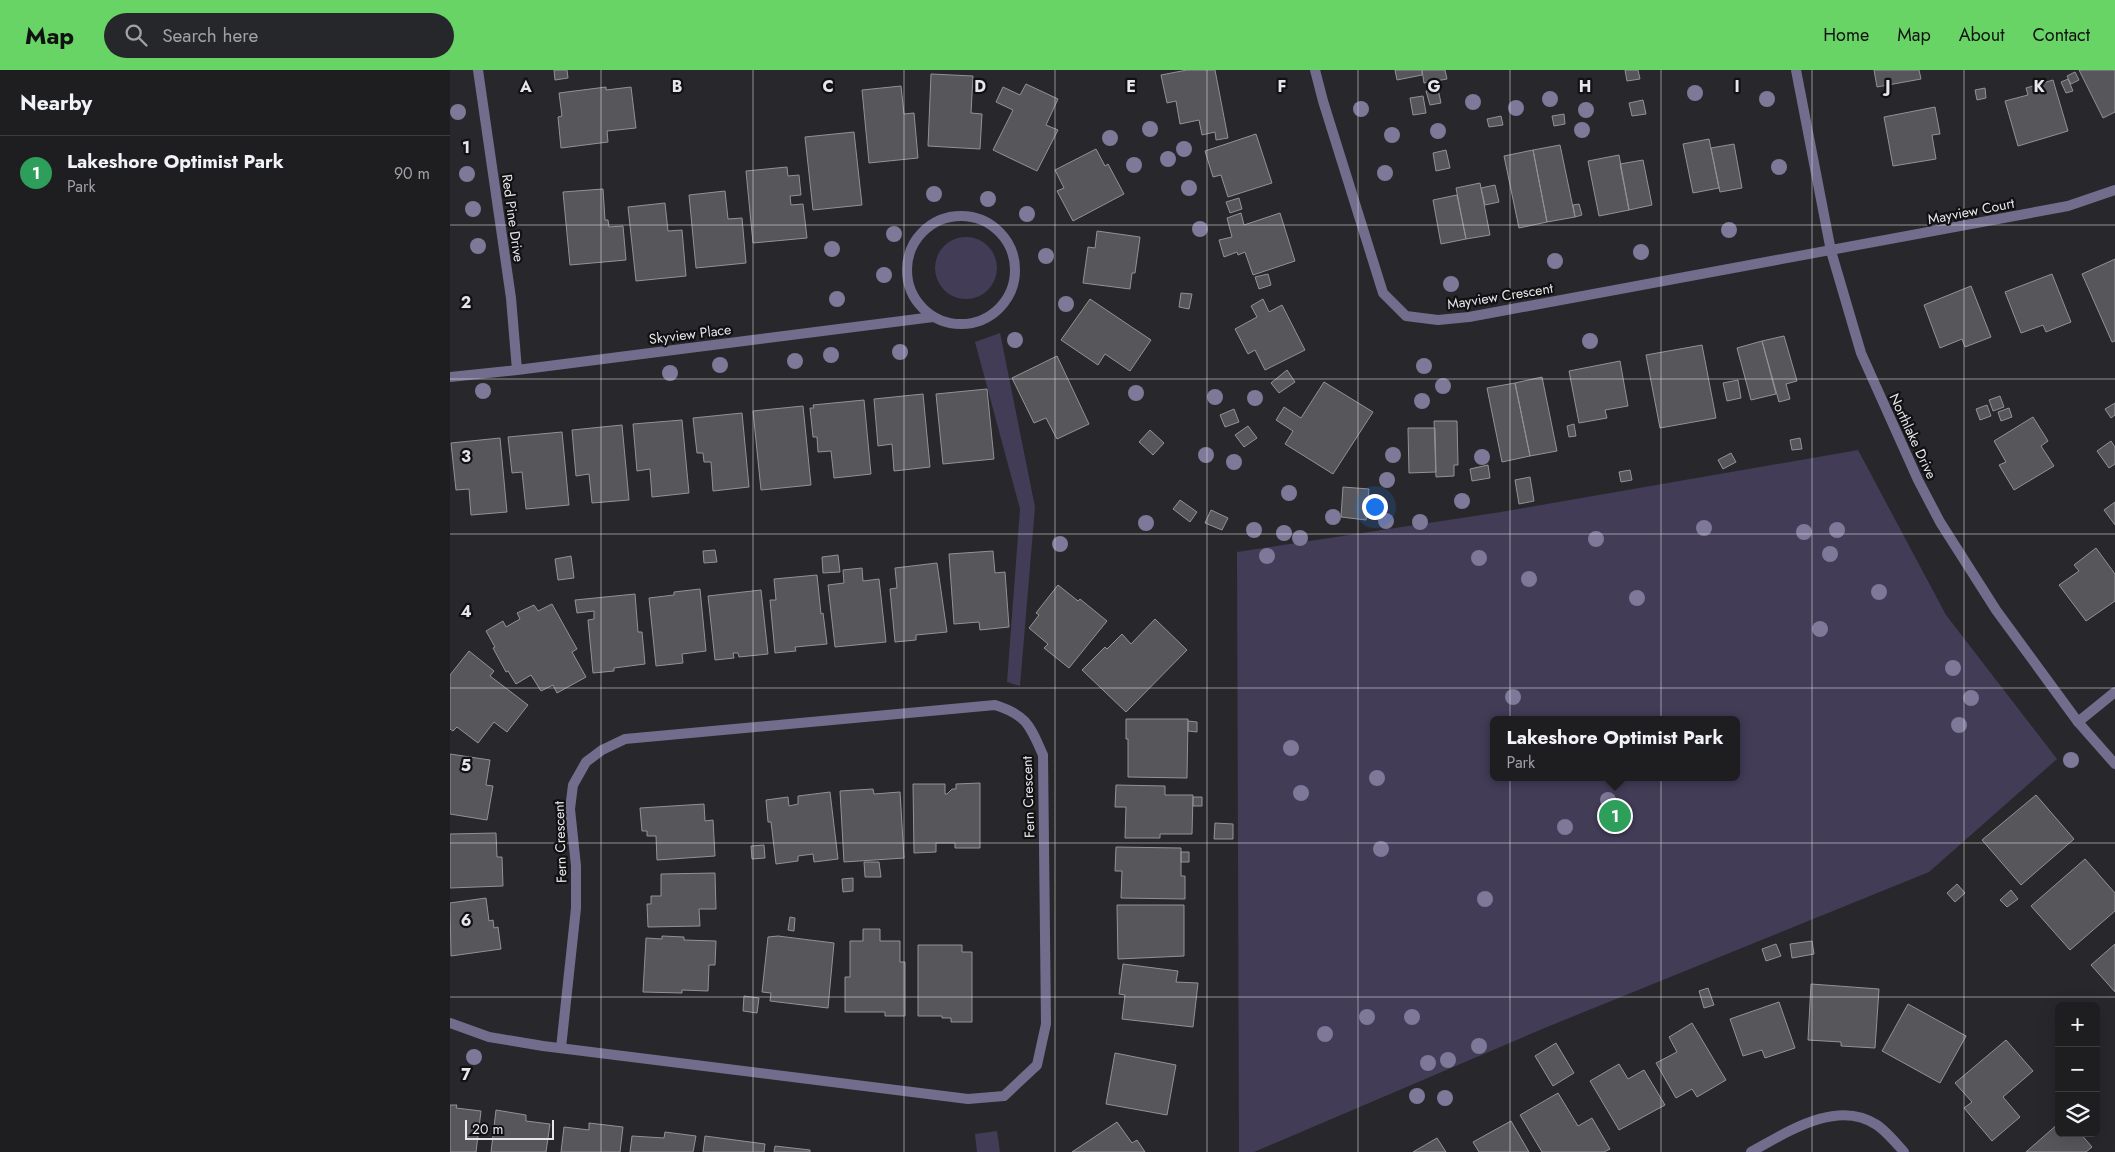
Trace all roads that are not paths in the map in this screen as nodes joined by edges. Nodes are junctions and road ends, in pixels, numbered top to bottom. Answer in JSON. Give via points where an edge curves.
{"nodes":[{"id":1,"x":478,"y":70,"type":"edge"},
{"id":2,"x":1315,"y":70,"type":"edge"},
{"id":3,"x":1796,"y":70,"type":"edge"},
{"id":4,"x":2115,"y":190,"type":"edge"},
{"id":5,"x":1831,"y":251,"type":"junction"},
{"id":6,"x":933,"y":317,"type":"junction"},
{"id":7,"x":518,"y":370,"type":"junction"},
{"id":8,"x":450,"y":377,"type":"edge"},
{"id":9,"x":2115,"y":692,"type":"edge"},
{"id":10,"x":2078,"y":722,"type":"junction"},
{"id":11,"x":2115,"y":764,"type":"edge"},
{"id":12,"x":450,"y":1024,"type":"edge"},
{"id":13,"x":560,"y":1048,"type":"junction"},
{"id":14,"x":1751,"y":1152,"type":"edge"},
{"id":15,"x":1904,"y":1152,"type":"edge"}],
"edges":[{"from":1,"to":7,"type":"street","name":"Red Pine Drive","via":[[511,298]]},
{"from":2,"to":5,"type":"street","name":"Mayview Crescent","via":[[1383,293],[1406,316],[1438,320],[1469,318]]},
{"from":3,"to":5,"type":"street","name":"Northlake Drive"},
{"from":4,"to":5,"type":"street","name":"Mayview Court","via":[[2068,206]]},
{"from":5,"to":10,"type":"street","name":"Northlake Drive","via":[[1861,354],[1940,522],[1996,610]]},
{"from":6,"to":6,"type":"street","name":"Skyview Place","via":[[917,303],[908,286],[906,266],[911,247],[927,227],[950,217],[975,218],[992,226],[1005,238],[1014,262],[1014,281],[1009,296],[997,310],[969,324]]},
{"from":6,"to":7,"type":"street","name":"Skyview Place"},
{"from":7,"to":8,"type":"street","name":"Skyview Place"},
{"from":9,"to":10,"type":"street"},
{"from":10,"to":11,"type":"street","name":"Northlake Drive"},
{"from":12,"to":13,"type":"street","name":"Fern Crescent","via":[[489,1037]]},
{"from":13,"to":13,"type":"street","name":"Fern Crescent","via":[[968,1099],[1004,1096],[1038,1065],[1046,1024],[1042,754],[1030,726],[1014,711],[995,705],[625,739],[602,750],[586,762],[573,785],[570,809],[576,866],[576,908]]},
{"from":14,"to":15,"type":"street","via":[[1805,1122],[1829,1116],[1854,1117],[1876,1124]]}]}
